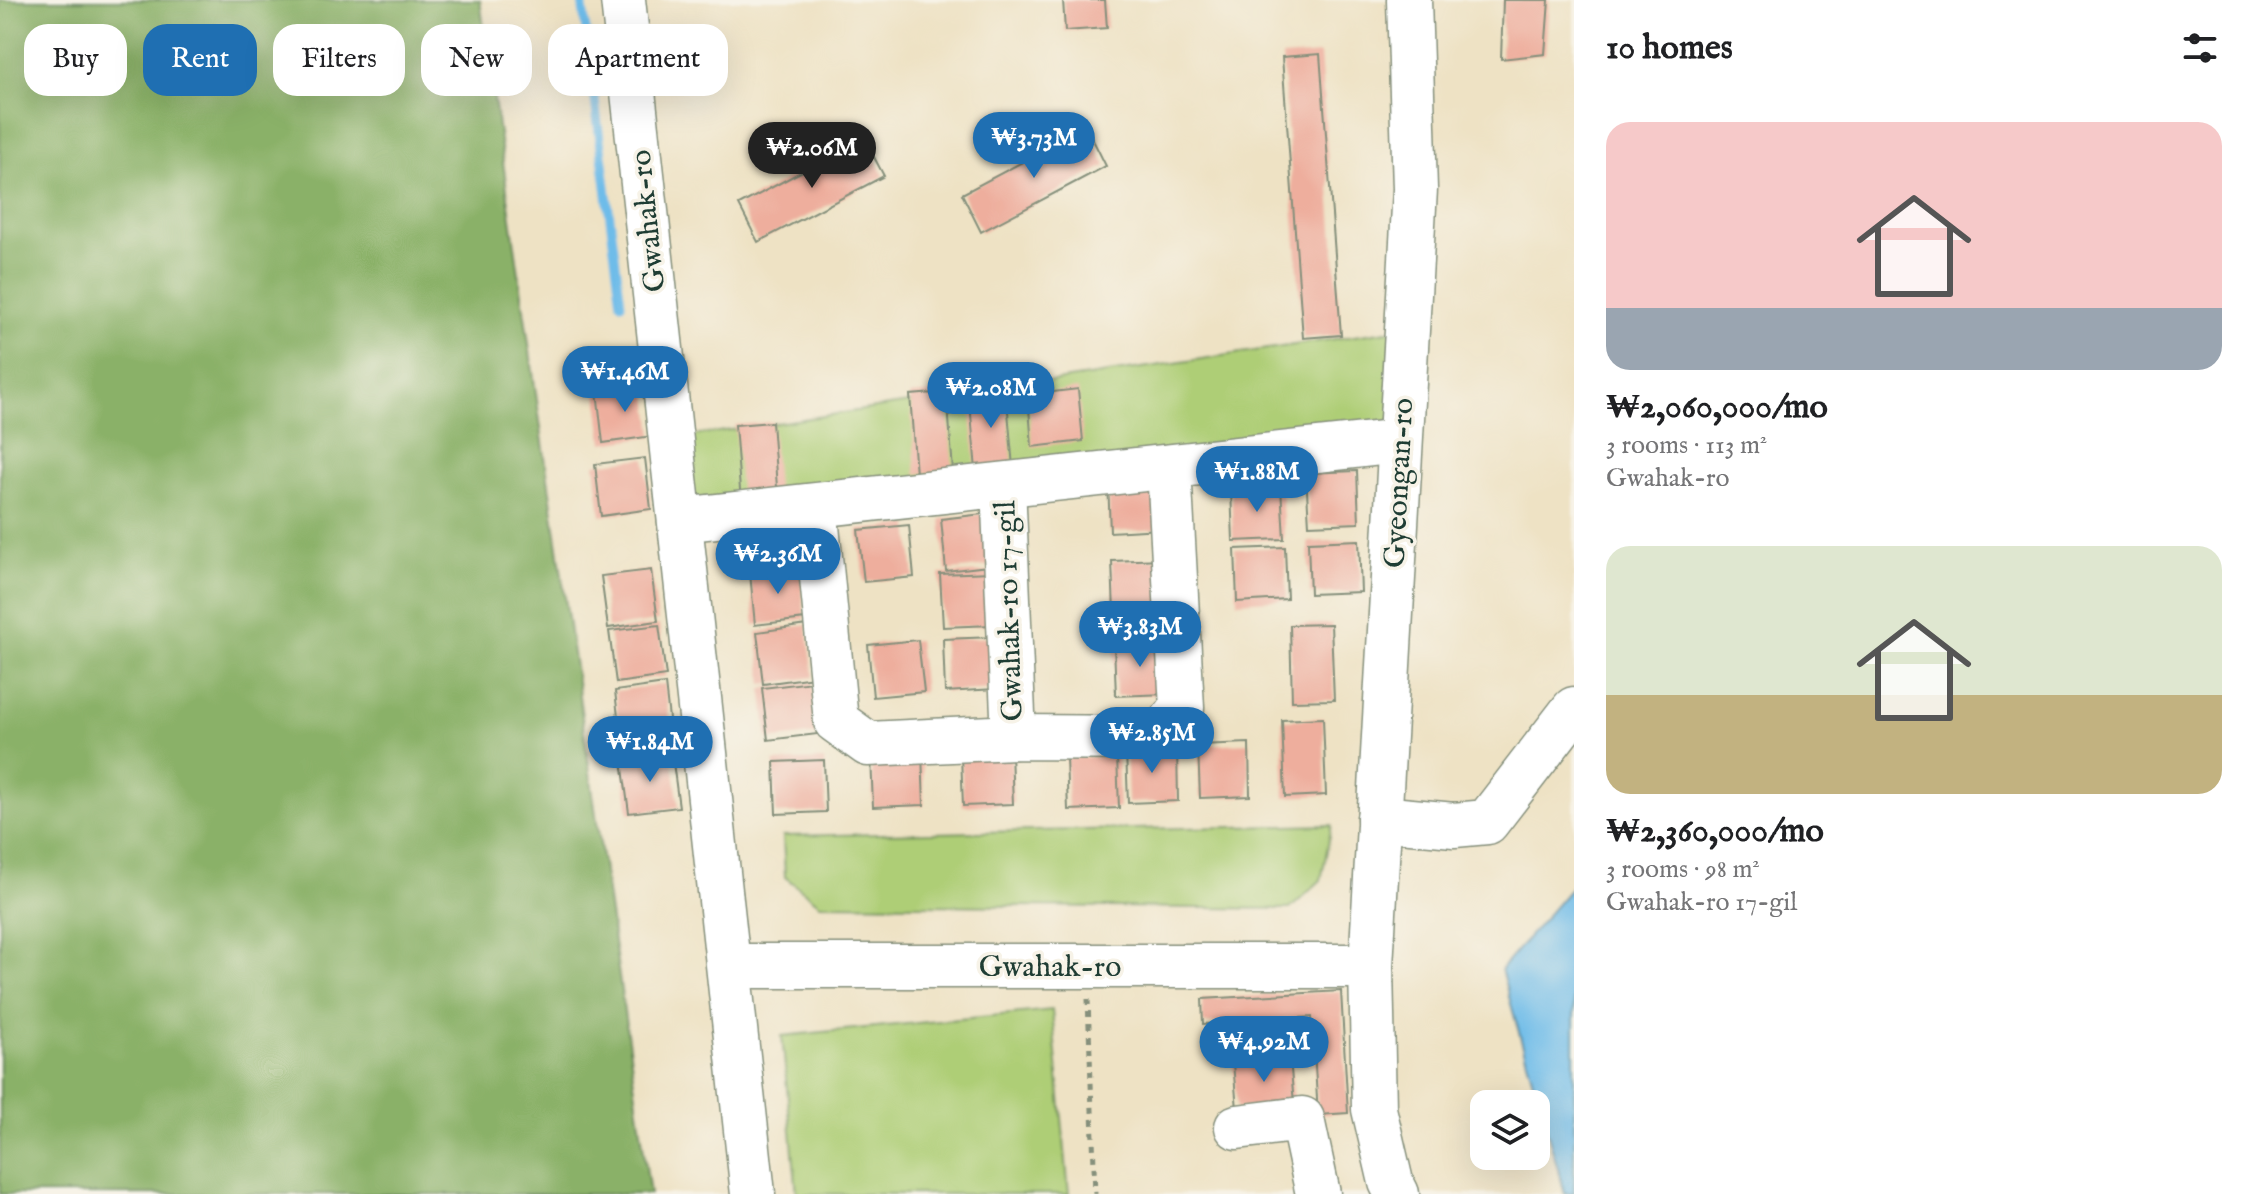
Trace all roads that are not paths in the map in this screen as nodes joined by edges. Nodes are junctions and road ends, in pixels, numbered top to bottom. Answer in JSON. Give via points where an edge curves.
{"nodes":[{"id":1,"x":623,"y":0,"type":"edge"},
{"id":2,"x":1409,"y":0,"type":"edge"},
{"id":3,"x":1400,"y":441,"type":"junction"},
{"id":4,"x":1169,"y":467,"type":"junction"},
{"id":5,"x":1003,"y":485,"type":"junction"},
{"id":6,"x":815,"y":506,"type":"junction"},
{"id":7,"x":680,"y":520,"type":"junction"},
{"id":8,"x":1574,"y":709,"type":"edge"},
{"id":9,"x":1014,"y":737,"type":"junction"},
{"id":10,"x":1379,"y":818,"type":"junction"},
{"id":11,"x":729,"y":966,"type":"junction"},
{"id":12,"x":1371,"y":966,"type":"junction"},
{"id":13,"x":1237,"y":1127,"type":"dead end"},
{"id":14,"x":1382,"y":1190,"type":"edge"},
{"id":15,"x":753,"y":1194,"type":"edge"},
{"id":16,"x":1318,"y":1194,"type":"edge"}],
"edges":[{"from":1,"to":7,"type":"street","name":"Gwahak-ro"},
{"from":2,"to":3,"type":"street","name":"Gyeongan-ro","via":[[1415,189]]},
{"from":3,"to":4,"type":"street","name":"Gwahak-ro 17-gil"},
{"from":3,"to":10,"type":"street","name":"Gyeongan-ro"},
{"from":4,"to":5,"type":"street","name":"Gwahak-ro 17-gil"},
{"from":4,"to":9,"type":"street","name":"Gwahak-ro 17-gil","via":[[1182,708],[1158,738]]},
{"from":5,"to":6,"type":"street","name":"Gwahak-ro 17-gil"},
{"from":5,"to":9,"type":"street","name":"Gwahak-ro 17-gil"},
{"from":6,"to":7,"type":"street","name":"Gwahak-ro 17-gil"},
{"from":6,"to":9,"type":"street","name":"Gwahak-ro 17-gil","via":[[836,721],[868,744]]},
{"from":7,"to":11,"type":"street","name":"Gwahak-ro"},
{"from":8,"to":10,"type":"street","via":[[1487,822],[1454,825]]},
{"from":10,"to":12,"type":"street","name":"Gyeongan-ro"},
{"from":11,"to":12,"type":"street","name":"Gwahak-ro"},
{"from":11,"to":15,"type":"street","name":"Gwahak-ro"},
{"from":12,"to":14,"type":"street","name":"Gyeongan-ro","via":[[1374,1109]]},
{"from":13,"to":16,"type":"street","via":[[1302,1119]]}]}
